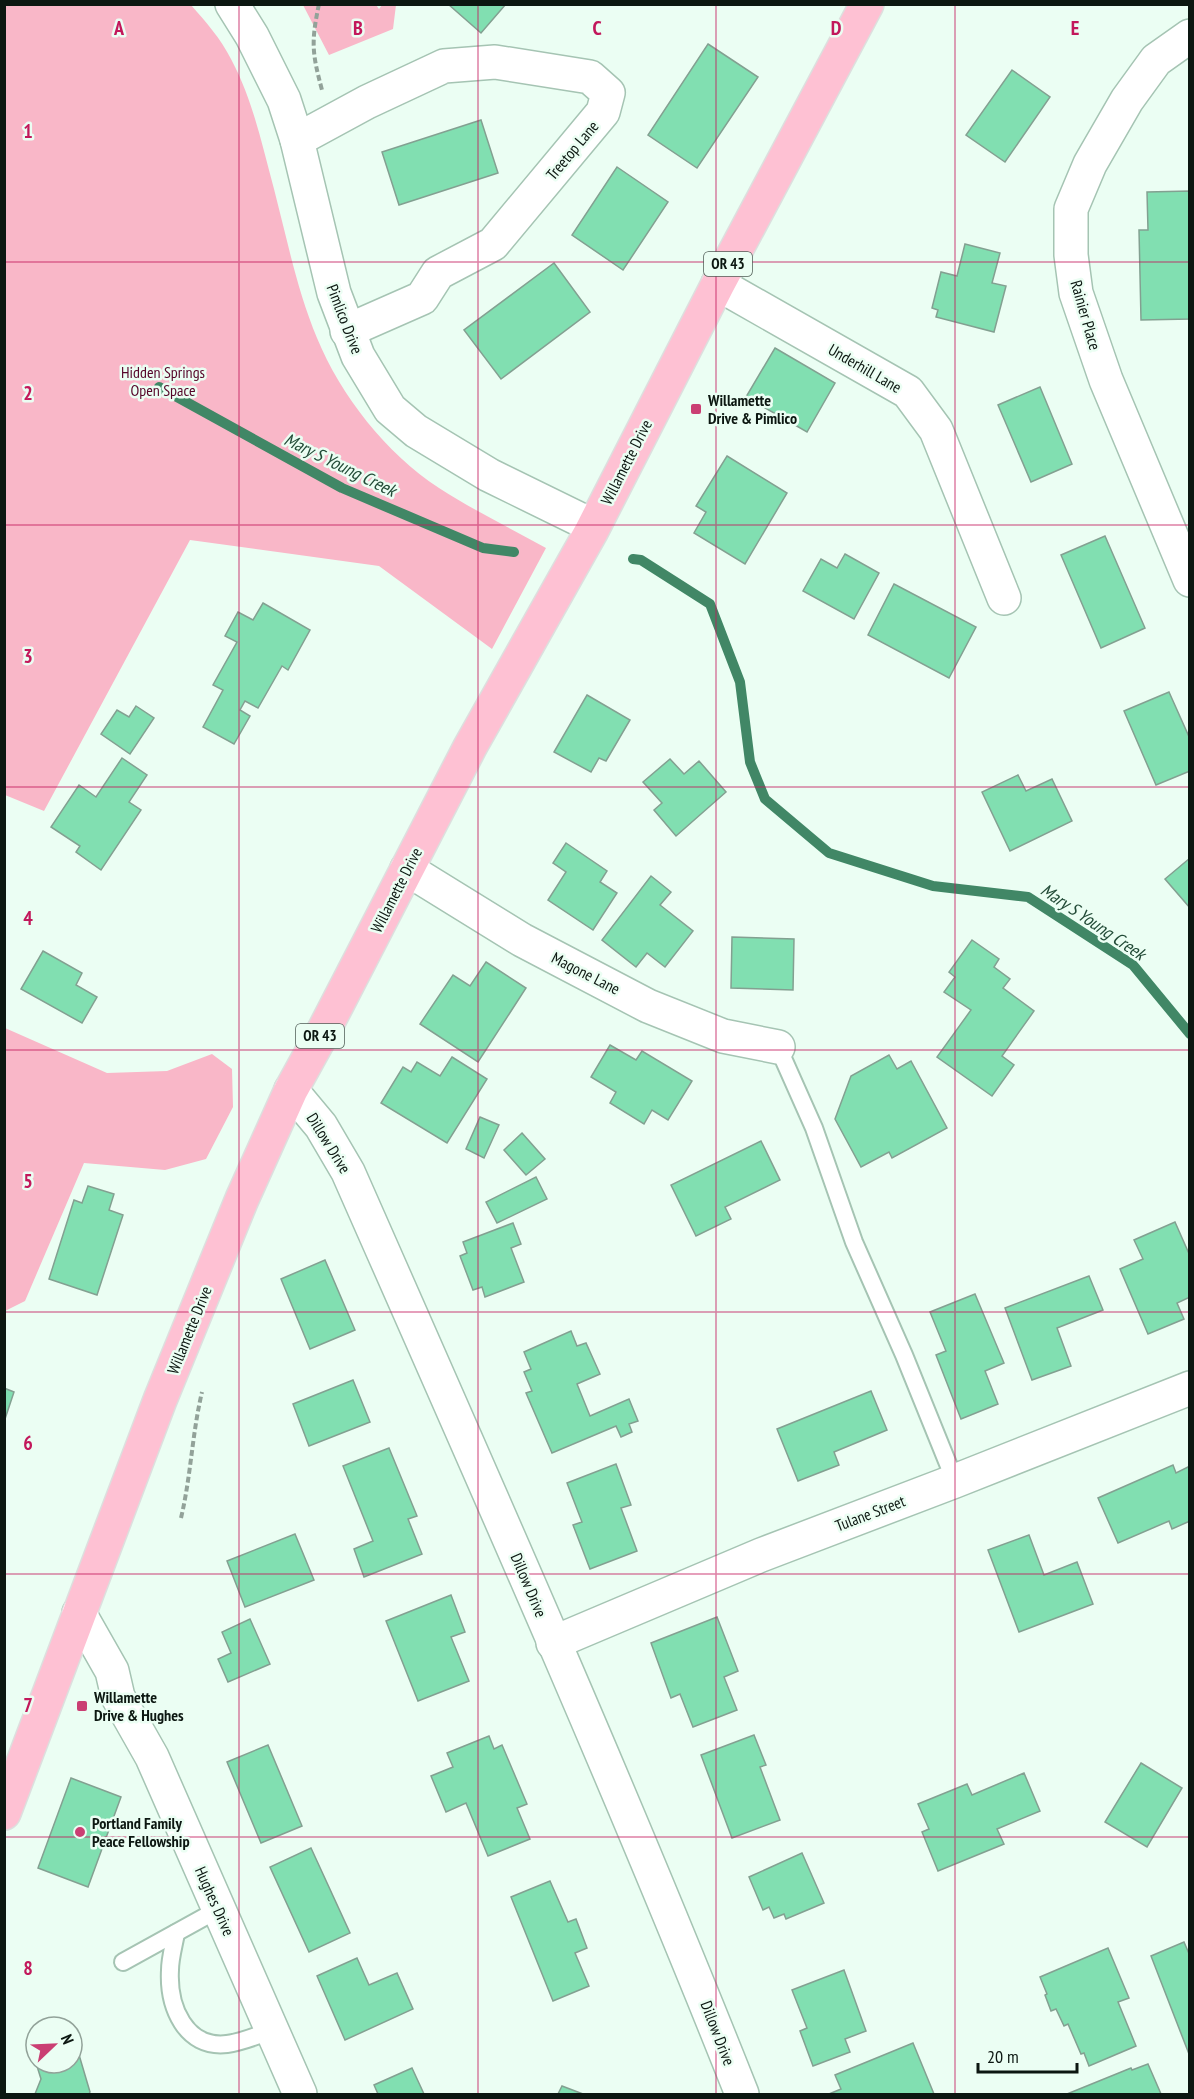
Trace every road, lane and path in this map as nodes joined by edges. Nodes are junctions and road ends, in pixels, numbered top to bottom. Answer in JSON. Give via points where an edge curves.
{"nodes":[{"id":1,"x":232,"y":4,"type":"edge"},
{"id":2,"x":319,"y":4,"type":"edge"},
{"id":3,"x":867,"y":4,"type":"edge"},
{"id":4,"x":1190,"y":36,"type":"edge"},
{"id":5,"x":325,"y":98,"type":"dead end"},
{"id":6,"x":297,"y":140,"type":"junction"},
{"id":7,"x":718,"y":284,"type":"junction"},
{"id":8,"x":347,"y":331,"type":"junction"},
{"id":9,"x":593,"y":526,"type":"junction"},
{"id":10,"x":1190,"y":580,"type":"edge"},
{"id":11,"x":1004,"y":598,"type":"dead end"},
{"id":12,"x":407,"y":869,"type":"junction"},
{"id":13,"x":778,"y":1047,"type":"joint"},
{"id":14,"x":291,"y":1090,"type":"junction"},
{"id":15,"x":204,"y":1385,"type":"dead end"},
{"id":16,"x":1190,"y":1388,"type":"edge"},
{"id":17,"x":955,"y":1481,"type":"junction"},
{"id":18,"x":180,"y":1518,"type":"dead end"},
{"id":19,"x":79,"y":1613,"type":"junction"},
{"id":20,"x":553,"y":1643,"type":"junction"},
{"id":21,"x":4,"y":1813,"type":"edge"},
{"id":22,"x":219,"y":1910,"type":"junction"},
{"id":23,"x":176,"y":1933,"type":"junction"},
{"id":24,"x":123,"y":1962,"type":"dead end"},
{"id":25,"x":272,"y":2030,"type":"junction"},
{"id":26,"x":300,"y":2094,"type":"edge"},
{"id":27,"x":741,"y":2094,"type":"edge"}],
"edges":[{"from":1,"to":6,"type":"street","name":"Pimlico Drive","via":[[267,64]]},
{"from":2,"to":5,"type":"path","via":[[312,36]]},
{"from":3,"to":7,"type":"main road","name":"Willamette Drive","number":"OR 43"},
{"from":4,"to":10,"type":"street","name":"Rainier Place","via":[[1156,60],[1127,100],[1090,164],[1071,209],[1071,255],[1076,293],[1106,380]]},
{"from":6,"to":8,"type":"street","name":"Pimlico Drive","via":[[324,259]]},
{"from":6,"to":8,"type":"street","name":"Treetop Lane","via":[[444,66],[495,62],[579,75],[590,77],[608,93],[603,112],[493,244],[438,273],[422,298]]},
{"from":7,"to":9,"type":"main road","name":"Willamette Drive","number":"OR 43"},
{"from":7,"to":11,"type":"street","name":"Underhill Lane","via":[[908,393],[936,430]]},
{"from":8,"to":9,"type":"street","name":"Pimlico Drive","via":[[390,409],[417,431],[489,475]]},
{"from":9,"to":12,"type":"main road","name":"Willamette Drive","number":"OR 43"},
{"from":12,"to":13,"type":"street","name":"Magone Lane","via":[[522,940],[648,1006],[723,1036]]},
{"from":12,"to":14,"type":"main road","name":"Willamette Drive","number":"OR 43"},
{"from":13,"to":17,"type":"lane","via":[[814,1128],[854,1242]]},
{"from":14,"to":19,"type":"main road","name":"Willamette Drive","number":"OR 43","via":[[242,1199]]},
{"from":14,"to":20,"type":"street","name":"Dillow Drive","via":[[321,1126],[348,1172]]},
{"from":15,"to":18,"type":"path"},
{"from":16,"to":17,"type":"street","name":"Tulane Street"},
{"from":17,"to":20,"type":"street","name":"Tulane Street","via":[[761,1555]]},
{"from":19,"to":21,"type":"main road","name":"Willamette Drive","number":"OR 43"},
{"from":19,"to":22,"type":"street","name":"Hughes Drive","via":[[112,1671],[118,1697],[152,1757]]},
{"from":20,"to":27,"type":"street","name":"Dillow Drive","via":[[699,1984]]},
{"from":22,"to":23,"type":"lane"},
{"from":22,"to":25,"type":"street","name":"Hughes Drive"},
{"from":23,"to":24,"type":"lane"},
{"from":23,"to":25,"type":"lane","via":[[170,1992],[180,2019],[192,2036],[205,2043],[226,2044]]},
{"from":25,"to":26,"type":"street","name":"Hughes Drive"}]}
